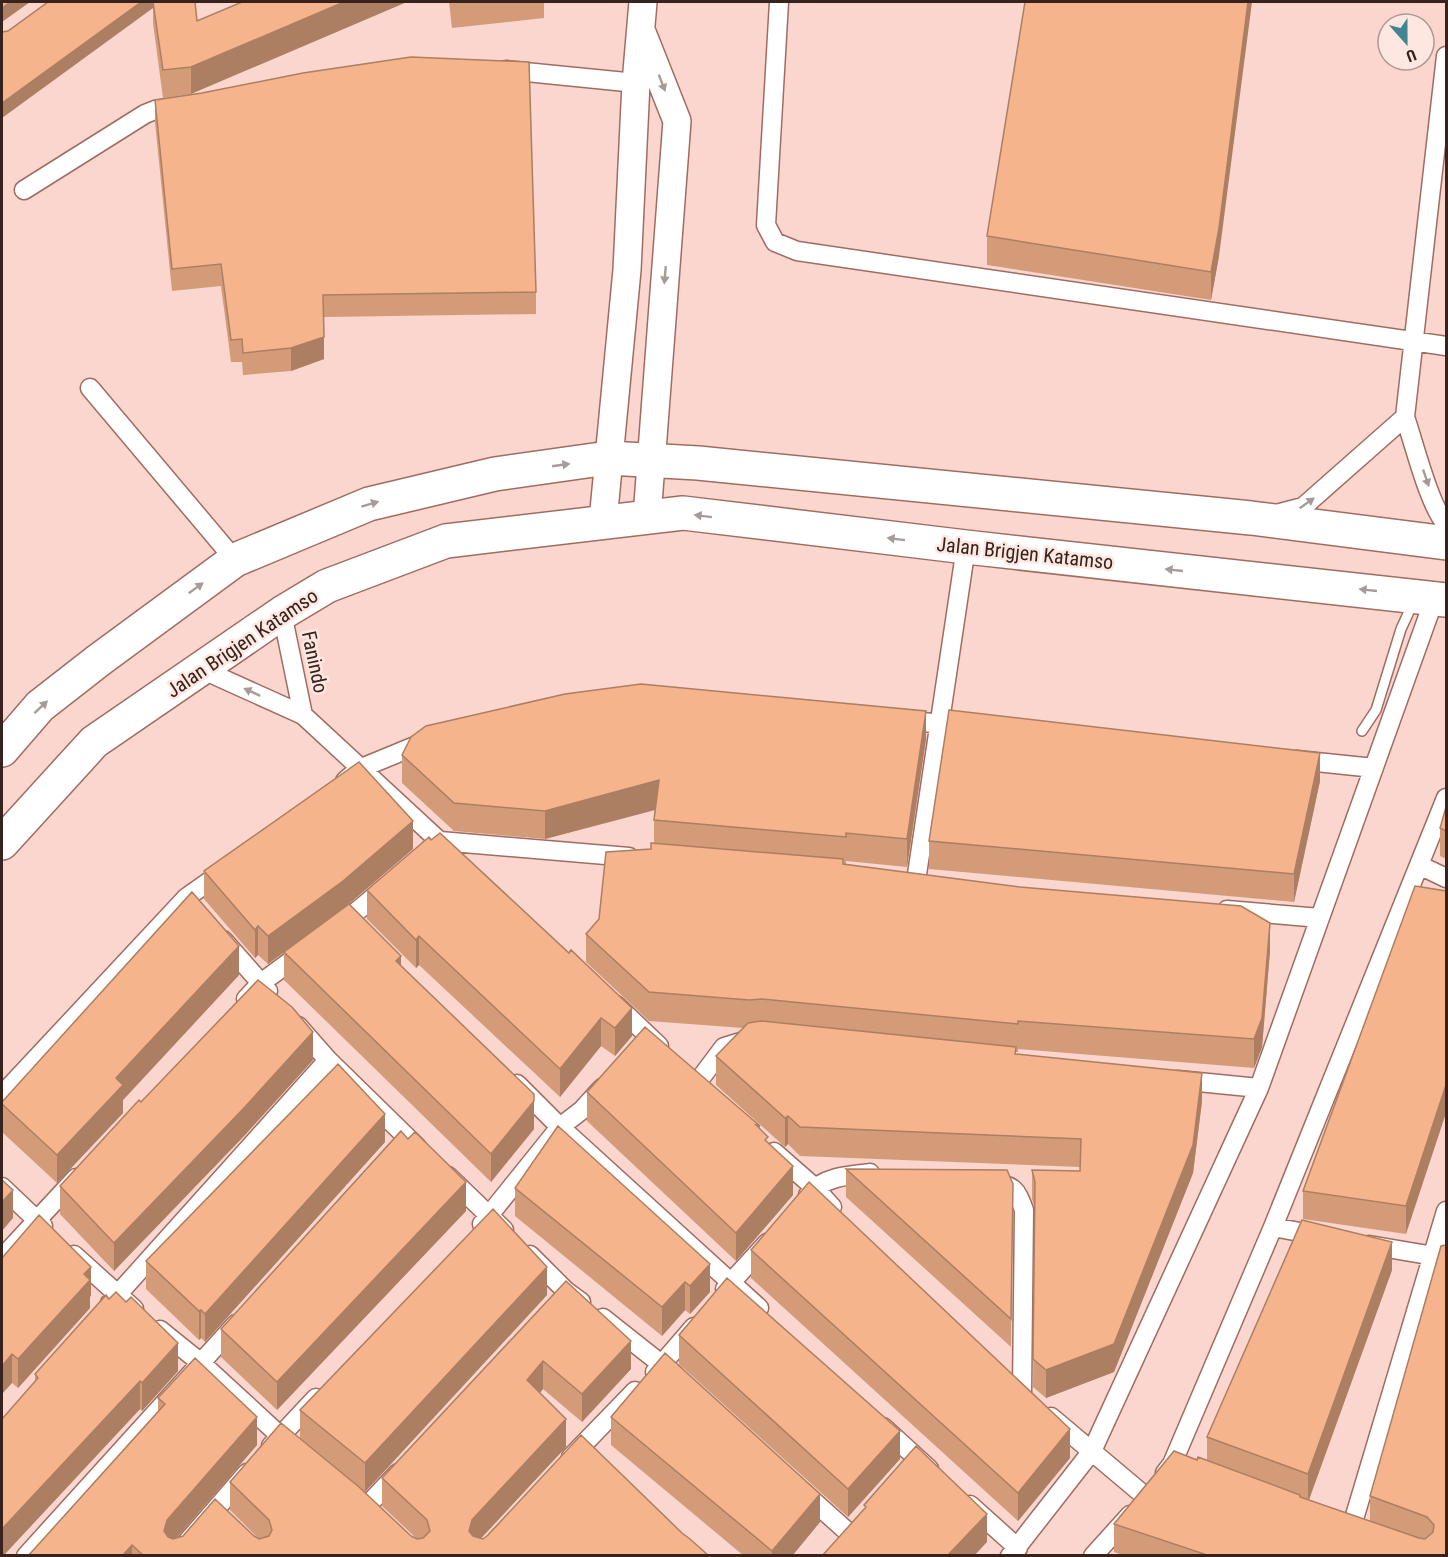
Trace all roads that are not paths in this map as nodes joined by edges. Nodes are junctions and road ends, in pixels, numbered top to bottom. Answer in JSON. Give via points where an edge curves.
{"nodes":[{"id":1,"x":643,"y":2,"type":"edge"},
{"id":2,"x":779,"y":2,"type":"edge"},
{"id":3,"x":640,"y":28,"type":"junction"},
{"id":4,"x":1446,"y":56,"type":"edge"},
{"id":5,"x":489,"y":68,"type":"edge"},
{"id":6,"x":636,"y":83,"type":"junction"},
{"id":7,"x":200,"y":104,"type":"edge"},
{"id":8,"x":24,"y":190,"type":"dead end"},
{"id":9,"x":1414,"y":342,"type":"junction"},
{"id":10,"x":1446,"y":346,"type":"edge"},
{"id":11,"x":90,"y":388,"type":"dead end"},
{"id":12,"x":1405,"y":417,"type":"junction"},
{"id":13,"x":608,"y":458,"type":"junction"},
{"id":14,"x":650,"y":460,"type":"junction"},
{"id":15,"x":647,"y":517,"type":"junction"},
{"id":16,"x":1251,"y":518,"type":"junction"},
{"id":17,"x":603,"y":521,"type":"junction"},
{"id":18,"x":1446,"y":524,"type":"edge"},
{"id":19,"x":1446,"y":543,"type":"edge"},
{"id":20,"x":966,"y":547,"type":"junction"},
{"id":21,"x":235,"y":560,"type":"junction"},
{"id":22,"x":1433,"y":597,"type":"edge"},
{"id":23,"x":282,"y":613,"type":"junction"},
{"id":24,"x":201,"y":669,"type":"junction"},
{"id":25,"x":303,"y":716,"type":"junction"},
{"id":26,"x":880,"y":719,"type":"edge"},
{"id":27,"x":939,"y":723,"type":"junction"},
{"id":28,"x":986,"y":728,"type":"edge"},
{"id":29,"x":1362,"y":731,"type":"dead end"},
{"id":30,"x":438,"y":736,"type":"edge"},
{"id":31,"x":2,"y":750,"type":"edge"},
{"id":32,"x":1280,"y":758,"type":"edge"},
{"id":33,"x":1374,"y":768,"type":"junction"},
{"id":34,"x":360,"y":769,"type":"junction"},
{"id":35,"x":332,"y":791,"type":"edge"},
{"id":36,"x":1446,"y":798,"type":"edge"},
{"id":37,"x":440,"y":841,"type":"junction"},
{"id":38,"x":2,"y":843,"type":"edge"},
{"id":39,"x":457,"y":857,"type":"edge"},
{"id":40,"x":642,"y":858,"type":"edge"},
{"id":41,"x":242,"y":859,"type":"edge"},
{"id":42,"x":1419,"y":865,"type":"junction"},
{"id":43,"x":1446,"y":878,"type":"edge"},
{"id":44,"x":916,"y":881,"type":"edge"},
{"id":45,"x":187,"y":897,"type":"junction"},
{"id":46,"x":1213,"y":908,"type":"edge"},
{"id":47,"x":1320,"y":918,"type":"junction"},
{"id":48,"x":261,"y":983,"type":"junction"},
{"id":49,"x":604,"y":995,"type":"edge"},
{"id":50,"x":237,"y":1008,"type":"edge"},
{"id":51,"x":648,"y":1035,"type":"junction"},
{"id":52,"x":761,"y":1038,"type":"edge"},
{"id":53,"x":633,"y":1052,"type":"edge"},
{"id":54,"x":328,"y":1060,"type":"junction"},
{"id":55,"x":501,"y":1068,"type":"edge"},
{"id":56,"x":612,"y":1077,"type":"edge"},
{"id":57,"x":1164,"y":1078,"type":"edge"},
{"id":58,"x":697,"y":1083,"type":"junction"},
{"id":59,"x":1259,"y":1088,"type":"junction"},
{"id":60,"x":2,"y":1095,"type":"edge"},
{"id":61,"x":714,"y":1098,"type":"edge"},
{"id":62,"x":560,"y":1127,"type":"junction"},
{"id":63,"x":764,"y":1143,"type":"edge"},
{"id":64,"x":84,"y":1169,"type":"edge"},
{"id":65,"x":892,"y":1175,"type":"edge"},
{"id":66,"x":974,"y":1182,"type":"edge"},
{"id":67,"x":2,"y":1187,"type":"edge"},
{"id":68,"x":814,"y":1187,"type":"junction"},
{"id":69,"x":1446,"y":1211,"type":"edge"},
{"id":70,"x":793,"y":1212,"type":"edge"},
{"id":71,"x":490,"y":1215,"type":"junction"},
{"id":72,"x":36,"y":1219,"type":"junction"},
{"id":73,"x":844,"y":1220,"type":"edge"},
{"id":74,"x":1273,"y":1227,"type":"junction"},
{"id":75,"x":779,"y":1228,"type":"edge"},
{"id":76,"x":474,"y":1232,"type":"edge"},
{"id":77,"x":2,"y":1258,"type":"edge"},
{"id":78,"x":1440,"y":1260,"type":"edge"},
{"id":79,"x":732,"y":1282,"type":"junction"},
{"id":80,"x":566,"y":1291,"type":"junction"},
{"id":81,"x":117,"y":1295,"type":"junction"},
{"id":82,"x":550,"y":1308,"type":"edge"},
{"id":83,"x":248,"y":1311,"type":"edge"},
{"id":84,"x":102,"y":1312,"type":"edge"},
{"id":85,"x":773,"y":1322,"type":"edge"},
{"id":86,"x":201,"y":1363,"type":"junction"},
{"id":87,"x":663,"y":1364,"type":"junction"},
{"id":88,"x":1005,"y":1376,"type":"edge"},
{"id":89,"x":329,"y":1385,"type":"edge"},
{"id":90,"x":688,"y":1387,"type":"edge"},
{"id":91,"x":1022,"y":1392,"type":"junction"},
{"id":92,"x":874,"y":1418,"type":"edge"},
{"id":93,"x":280,"y":1436,"type":"junction"},
{"id":94,"x":580,"y":1447,"type":"junction"},
{"id":95,"x":298,"y":1450,"type":"edge"},
{"id":96,"x":1092,"y":1451,"type":"junction"},
{"id":97,"x":916,"y":1458,"type":"junction"},
{"id":98,"x":597,"y":1463,"type":"edge"},
{"id":99,"x":406,"y":1464,"type":"edge"},
{"id":100,"x":557,"y":1472,"type":"edge"},
{"id":101,"x":901,"y":1475,"type":"edge"},
{"id":102,"x":790,"y":1480,"type":"edge"},
{"id":103,"x":941,"y":1480,"type":"edge"},
{"id":104,"x":349,"y":1493,"type":"edge"},
{"id":105,"x":958,"y":1495,"type":"edge"},
{"id":106,"x":1146,"y":1497,"type":"junction"},
{"id":107,"x":214,"y":1510,"type":"junction"},
{"id":108,"x":864,"y":1517,"type":"edge"},
{"id":109,"x":230,"y":1525,"type":"edge"},
{"id":110,"x":850,"y":1534,"type":"junction"},
{"id":111,"x":1372,"y":1537,"type":"edge"},
{"id":112,"x":836,"y":1548,"type":"edge"},
{"id":113,"x":1014,"y":1552,"type":"edge"},
{"id":114,"x":1093,"y":1555,"type":"edge"},
{"id":115,"x":26,"y":1556,"type":"edge"},
{"id":116,"x":175,"y":1556,"type":"edge"}],
"edges":[{"from":1,"to":3,"type":"street"},
{"from":2,"to":9,"type":"street","via":[[766,225],[775,242],[797,251]]},
{"from":3,"to":6,"type":"street"},
{"from":3,"to":14,"type":"street","one_way":true,"via":[[677,121]]},
{"from":4,"to":9,"type":"street"},
{"from":5,"to":6,"type":"street"},
{"from":6,"to":13,"type":"street","via":[[627,270]]},
{"from":7,"to":8,"type":"street","via":[[145,114]]},
{"from":9,"to":10,"type":"street"},
{"from":9,"to":12,"type":"street"},
{"from":11,"to":21,"type":"street"},
{"from":16,"to":12,"type":"street","one_way":true,"via":[[1304,507]]},
{"from":12,"to":18,"type":"street","one_way":true,"via":[[1433,499]]},
{"from":13,"to":14,"type":"highway"},
{"from":13,"to":17,"type":"street"},
{"from":21,"to":13,"type":"highway","one_way":true,"via":[[369,504],[495,474]]},
{"from":14,"to":15,"type":"street"},
{"from":14,"to":16,"type":"highway"},
{"from":15,"to":17,"type":"highway","name":"Jalan Brigjen Katamso"},
{"from":20,"to":15,"type":"highway","name":"Jalan Brigjen Katamso","one_way":true,"via":[[683,513]]},
{"from":16,"to":19,"type":"highway"},
{"from":17,"to":23,"type":"highway","name":"Jalan Brigjen Katamso","via":[[446,541],[327,586]]},
{"from":22,"to":20,"type":"highway","name":"Jalan Brigjen Katamso","one_way":true},
{"from":20,"to":27,"type":"street"},
{"from":31,"to":21,"type":"highway","one_way":true,"via":[[40,706]]},
{"from":22,"to":29,"type":"lane","via":[[1401,629],[1376,710]]},
{"from":22,"to":33,"type":"street"},
{"from":23,"to":24,"type":"highway","name":"Jalan Brigjen Katamso"},
{"from":23,"to":25,"type":"street","name":"Fanindo"},
{"from":25,"to":24,"type":"street","name":"Fanindo","one_way":true},
{"from":24,"to":38,"type":"highway","name":"Jalan Brigjen Katamso","via":[[94,742]]},
{"from":25,"to":34,"type":"street"},
{"from":26,"to":27,"type":"street"},
{"from":27,"to":28,"type":"street"},
{"from":27,"to":44,"type":"street"},
{"from":30,"to":34,"type":"street"},
{"from":32,"to":33,"type":"street"},
{"from":33,"to":47,"type":"street"},
{"from":34,"to":35,"type":"street"},
{"from":34,"to":37,"type":"street"},
{"from":36,"to":42,"type":"street"},
{"from":37,"to":39,"type":"street"},
{"from":37,"to":40,"type":"street"},
{"from":37,"to":48,"type":"street","via":[[354,922],[319,941]]},
{"from":41,"to":45,"type":"street"},
{"from":42,"to":43,"type":"street"},
{"from":42,"to":74,"type":"street"},
{"from":45,"to":48,"type":"street"},
{"from":45,"to":60,"type":"street"},
{"from":46,"to":47,"type":"street"},
{"from":47,"to":59,"type":"street"},
{"from":48,"to":50,"type":"street"},
{"from":48,"to":54,"type":"street"},
{"from":49,"to":51,"type":"street"},
{"from":51,"to":53,"type":"street"},
{"from":51,"to":58,"type":"street"},
{"from":52,"to":58,"type":"street","via":[[724,1047]]},
{"from":54,"to":71,"type":"street","via":[[402,1141],[435,1164]]},
{"from":54,"to":81,"type":"street"},
{"from":55,"to":62,"type":"street"},
{"from":56,"to":62,"type":"street"},
{"from":57,"to":59,"type":"street"},
{"from":58,"to":61,"type":"street"},
{"from":59,"to":96,"type":"street"},
{"from":62,"to":71,"type":"street"},
{"from":62,"to":79,"type":"street"},
{"from":63,"to":68,"type":"street"},
{"from":64,"to":72,"type":"street"},
{"from":65,"to":68,"type":"street","via":[[837,1177]]},
{"from":66,"to":91,"type":"street","via":[[1008,1184],[1018,1194],[1024,1210]]},
{"from":67,"to":72,"type":"street"},
{"from":68,"to":70,"type":"street"},
{"from":68,"to":73,"type":"street"},
{"from":69,"to":78,"type":"street"},
{"from":71,"to":76,"type":"street"},
{"from":71,"to":80,"type":"street"},
{"from":72,"to":77,"type":"street"},
{"from":72,"to":81,"type":"street"},
{"from":74,"to":78,"type":"street"},
{"from":74,"to":106,"type":"street","via":[[1178,1466]]},
{"from":75,"to":79,"type":"street"},
{"from":78,"to":111,"type":"street","via":[[1345,1527]]},
{"from":79,"to":85,"type":"street"},
{"from":79,"to":87,"type":"street"},
{"from":80,"to":82,"type":"street"},
{"from":80,"to":87,"type":"street"},
{"from":81,"to":84,"type":"street"},
{"from":81,"to":86,"type":"street"},
{"from":83,"to":86,"type":"street"},
{"from":86,"to":93,"type":"street"},
{"from":86,"to":115,"type":"street"},
{"from":87,"to":90,"type":"street"},
{"from":87,"to":94,"type":"street"},
{"from":88,"to":91,"type":"street"},
{"from":89,"to":93,"type":"street"},
{"from":91,"to":96,"type":"street"},
{"from":92,"to":97,"type":"street"},
{"from":93,"to":95,"type":"street"},
{"from":93,"to":107,"type":"street"},
{"from":94,"to":98,"type":"street"},
{"from":94,"to":100,"type":"street"},
{"from":96,"to":106,"type":"street"},
{"from":96,"to":113,"type":"street"},
{"from":97,"to":101,"type":"street"},
{"from":97,"to":103,"type":"street"},
{"from":99,"to":104,"type":"street","via":[[371,1511]]},
{"from":102,"to":110,"type":"street"},
{"from":105,"to":113,"type":"street"},
{"from":106,"to":114,"type":"street"},
{"from":107,"to":109,"type":"street"},
{"from":107,"to":116,"type":"street"},
{"from":108,"to":110,"type":"street"},
{"from":110,"to":112,"type":"street"}]}
